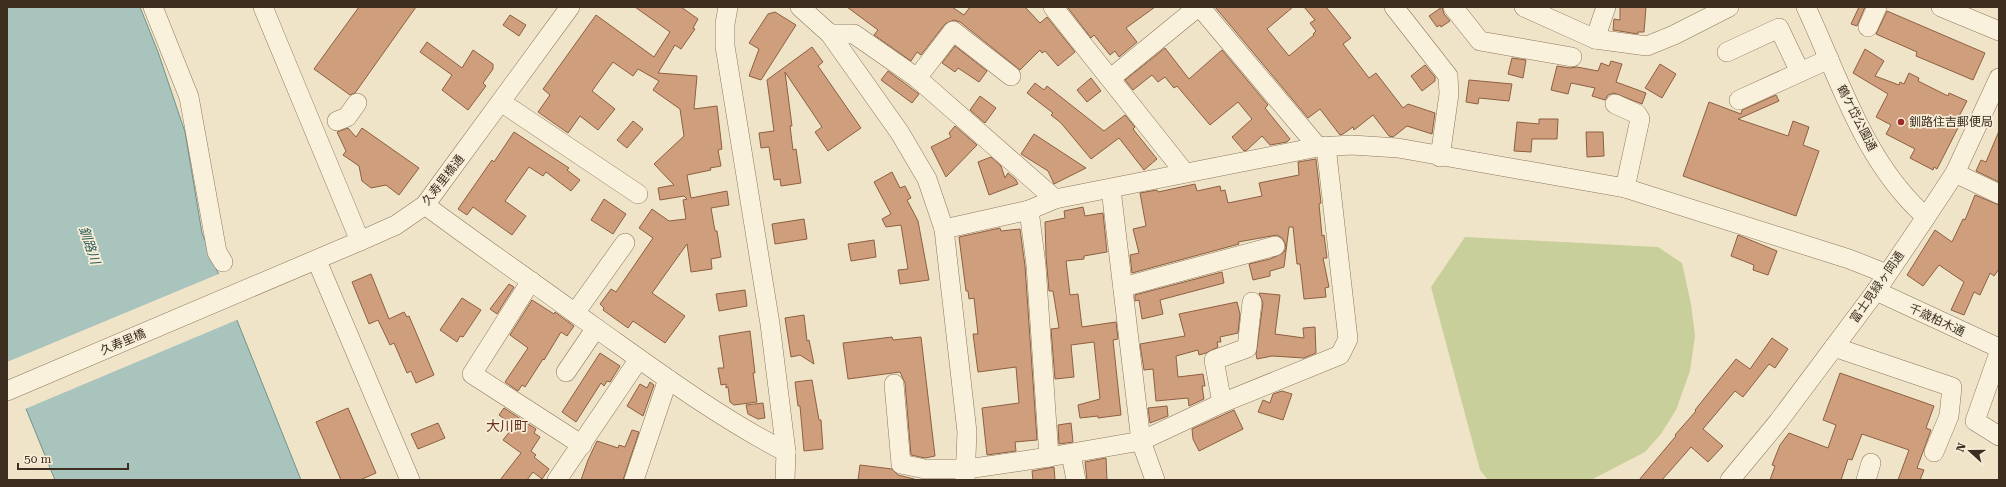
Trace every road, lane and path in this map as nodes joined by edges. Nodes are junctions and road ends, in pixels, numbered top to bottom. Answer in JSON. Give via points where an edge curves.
{"nodes":[{"id":1,"x":263,"y":7,"type":"edge"},
{"id":2,"x":570,"y":7,"type":"edge"},
{"id":3,"x":728,"y":7,"type":"edge"},
{"id":4,"x":1052,"y":7,"type":"edge"},
{"id":5,"x":1199,"y":7,"type":"edge"},
{"id":6,"x":1394,"y":7,"type":"edge"},
{"id":7,"x":1453,"y":7,"type":"edge"},
{"id":8,"x":1524,"y":7,"type":"edge"},
{"id":9,"x":1606,"y":7,"type":"edge"},
{"id":10,"x":1729,"y":7,"type":"edge"},
{"id":11,"x":1806,"y":7,"type":"edge"},
{"id":12,"x":1877,"y":7,"type":"edge"},
{"id":13,"x":1941,"y":7,"type":"edge"},
{"id":14,"x":805,"y":9,"type":"edge"},
{"id":15,"x":158,"y":12,"type":"edge"},
{"id":16,"x":1868,"y":27,"type":"dead end"},
{"id":17,"x":1999,"y":30,"type":"edge"},
{"id":18,"x":830,"y":34,"type":"junction"},
{"id":19,"x":1595,"y":39,"type":"junction"},
{"id":20,"x":1727,"y":52,"type":"dead end"},
{"id":21,"x":1572,"y":57,"type":"dead end"},
{"id":22,"x":1829,"y":59,"type":"junction"},
{"id":23,"x":1800,"y":72,"type":"junction"},
{"id":24,"x":1012,"y":76,"type":"dead end"},
{"id":25,"x":917,"y":78,"type":"junction"},
{"id":26,"x":1111,"y":78,"type":"junction"},
{"id":27,"x":1999,"y":80,"type":"edge"},
{"id":28,"x":1739,"y":100,"type":"dead end"},
{"id":29,"x":357,"y":102,"type":"dead end"},
{"id":30,"x":501,"y":102,"type":"junction"},
{"id":31,"x":1615,"y":104,"type":"dead end"},
{"id":32,"x":314,"y":130,"type":"junction"},
{"id":33,"x":1322,"y":147,"type":"junction"},
{"id":34,"x":1440,"y":157,"type":"junction"},
{"id":35,"x":1186,"y":173,"type":"junction"},
{"id":36,"x":1955,"y":173,"type":"junction"},
{"id":37,"x":1625,"y":188,"type":"junction"},
{"id":38,"x":1111,"y":189,"type":"junction"},
{"id":39,"x":638,"y":194,"type":"dead end"},
{"id":40,"x":1999,"y":194,"type":"edge"},
{"id":41,"x":1055,"y":199,"type":"junction"},
{"id":42,"x":425,"y":205,"type":"junction"},
{"id":43,"x":1029,"y":210,"type":"junction"},
{"id":44,"x":1926,"y":217,"type":"junction"},
{"id":45,"x":944,"y":229,"type":"junction"},
{"id":46,"x":360,"y":242,"type":"junction"},
{"id":47,"x":625,"y":243,"type":"dead end"},
{"id":48,"x":1275,"y":246,"type":"dead end"},
{"id":49,"x":317,"y":261,"type":"junction"},
{"id":50,"x":223,"y":262,"type":"dead end"},
{"id":51,"x":1887,"y":274,"type":"junction"},
{"id":52,"x":531,"y":281,"type":"junction"},
{"id":53,"x":1123,"y":287,"type":"junction"},
{"id":54,"x":1876,"y":291,"type":"junction"},
{"id":55,"x":238,"y":293,"type":"joint"},
{"id":56,"x":1252,"y":302,"type":"dead end"},
{"id":57,"x":575,"y":313,"type":"junction"},
{"id":58,"x":596,"y":328,"type":"junction"},
{"id":59,"x":1834,"y":347,"type":"junction"},
{"id":60,"x":1999,"y":348,"type":"edge"},
{"id":61,"x":1999,"y":353,"type":"edge"},
{"id":62,"x":640,"y":359,"type":"junction"},
{"id":63,"x":566,"y":372,"type":"dead end"},
{"id":64,"x":668,"y":379,"type":"junction"},
{"id":65,"x":894,"y":384,"type":"dead end"},
{"id":66,"x":7,"y":391,"type":"edge"},
{"id":67,"x":1222,"y":403,"type":"junction"},
{"id":68,"x":1999,"y":436,"type":"edge"},
{"id":69,"x":1141,"y":441,"type":"junction"},
{"id":70,"x":582,"y":445,"type":"junction"},
{"id":71,"x":786,"y":452,"type":"junction"},
{"id":72,"x":1934,"y":452,"type":"dead end"},
{"id":73,"x":1071,"y":454,"type":"junction"},
{"id":74,"x":1049,"y":458,"type":"junction"},
{"id":75,"x":966,"y":474,"type":"edge"},
{"id":76,"x":405,"y":478,"type":"edge"},
{"id":77,"x":557,"y":480,"type":"edge"},
{"id":78,"x":634,"y":480,"type":"edge"},
{"id":79,"x":785,"y":480,"type":"edge"},
{"id":80,"x":1076,"y":480,"type":"edge"},
{"id":81,"x":1155,"y":480,"type":"edge"},
{"id":82,"x":1730,"y":480,"type":"edge"}],
"edges":[{"from":1,"to":32,"type":"street"},
{"from":2,"to":30,"type":"street","name":"久寿里橋通"},
{"from":3,"to":71,"type":"street","via":[[725,46],[770,324]]},
{"from":4,"to":26,"type":"street"},
{"from":5,"to":26,"type":"street"},
{"from":5,"to":33,"type":"street"},
{"from":6,"to":34,"type":"street","via":[[1448,76],[1449,94]]},
{"from":7,"to":21,"type":"street","via":[[1480,41]]},
{"from":8,"to":19,"type":"street"},
{"from":9,"to":19,"type":"street"},
{"from":10,"to":19,"type":"street","via":[[1674,36],[1647,46]]},
{"from":11,"to":22,"type":"street","name":"鶴ケ岱公園通"},
{"from":12,"to":16,"type":"street"},
{"from":13,"to":17,"type":"street"},
{"from":14,"to":18,"type":"street"},
{"from":15,"to":50,"type":"street","via":[[190,96],[217,252]]},
{"from":18,"to":25,"type":"street","via":[[854,34]]},
{"from":18,"to":45,"type":"street","via":[[900,133],[927,179]]},
{"from":20,"to":23,"type":"street","via":[[1780,28]]},
{"from":22,"to":23,"type":"street"},
{"from":22,"to":44,"type":"street","name":"鶴ケ岱公園通","via":[[1853,117],[1873,152],[1909,202]]},
{"from":23,"to":28,"type":"street"},
{"from":24,"to":25,"type":"street","via":[[953,31]]},
{"from":25,"to":41,"type":"street"},
{"from":26,"to":35,"type":"street"},
{"from":27,"to":36,"type":"street","name":"富士見緑ヶ岡通"},
{"from":29,"to":32,"type":"street","via":[[347,117]]},
{"from":30,"to":39,"type":"street"},
{"from":30,"to":42,"type":"street","name":"久寿里橋通"},
{"from":31,"to":37,"type":"street","via":[[1637,114],[1640,119]]},
{"from":32,"to":46,"type":"street"},
{"from":33,"to":34,"type":"street","via":[[1352,145],[1398,148]]},
{"from":33,"to":35,"type":"street"},
{"from":33,"to":67,"type":"street","via":[[1348,339],[1340,355]]},
{"from":34,"to":37,"type":"street"},
{"from":35,"to":38,"type":"street"},
{"from":36,"to":40,"type":"street"},
{"from":36,"to":44,"type":"street","name":"富士見緑ヶ岡通"},
{"from":37,"to":51,"type":"street","via":[[1849,259]]},
{"from":38,"to":41,"type":"street"},
{"from":38,"to":53,"type":"street"},
{"from":41,"to":43,"type":"street"},
{"from":42,"to":46,"type":"street","name":"久寿里橋通","via":[[396,225]]},
{"from":42,"to":52,"type":"street"},
{"from":43,"to":45,"type":"street"},
{"from":43,"to":74,"type":"street","via":[[1036,265]]},
{"from":44,"to":51,"type":"street","name":"富士見緑ヶ岡通"},
{"from":45,"to":75,"type":"street","via":[[968,432]]},
{"from":46,"to":49,"type":"street","name":"久寿里橋通"},
{"from":47,"to":57,"type":"street"},
{"from":48,"to":53,"type":"street"},
{"from":49,"to":55,"type":"street","name":"久寿里橋通"},
{"from":49,"to":76,"type":"street"},
{"from":51,"to":54,"type":"street","name":"富士見緑ヶ岡通"},
{"from":52,"to":57,"type":"street"},
{"from":52,"to":70,"type":"street","via":[[472,374]]},
{"from":53,"to":69,"type":"street"},
{"from":54,"to":59,"type":"street","name":"富士見緑ヶ岡通"},
{"from":54,"to":60,"type":"street","name":"千歳柏木通"},
{"from":55,"to":66,"type":"street","name":"久寿里橋"},
{"from":56,"to":67,"type":"street","via":[[1247,348],[1214,360]]},
{"from":57,"to":58,"type":"street"},
{"from":58,"to":62,"type":"street"},
{"from":58,"to":63,"type":"street"},
{"from":59,"to":72,"type":"street","via":[[1952,387],[1949,416]]},
{"from":59,"to":82,"type":"street","name":"富士見緑ヶ岡通","via":[[1778,422]]},
{"from":61,"to":68,"type":"street","via":[[1975,421]]},
{"from":62,"to":64,"type":"street"},
{"from":62,"to":70,"type":"street"},
{"from":64,"to":71,"type":"street","via":[[765,442]]},
{"from":64,"to":78,"type":"street"},
{"from":65,"to":75,"type":"street","via":[[901,464]]},
{"from":67,"to":69,"type":"street"},
{"from":69,"to":73,"type":"street"},
{"from":69,"to":81,"type":"street"},
{"from":70,"to":77,"type":"street"},
{"from":71,"to":79,"type":"street"},
{"from":73,"to":74,"type":"street"},
{"from":73,"to":80,"type":"street"},
{"from":74,"to":75,"type":"street"}]}
